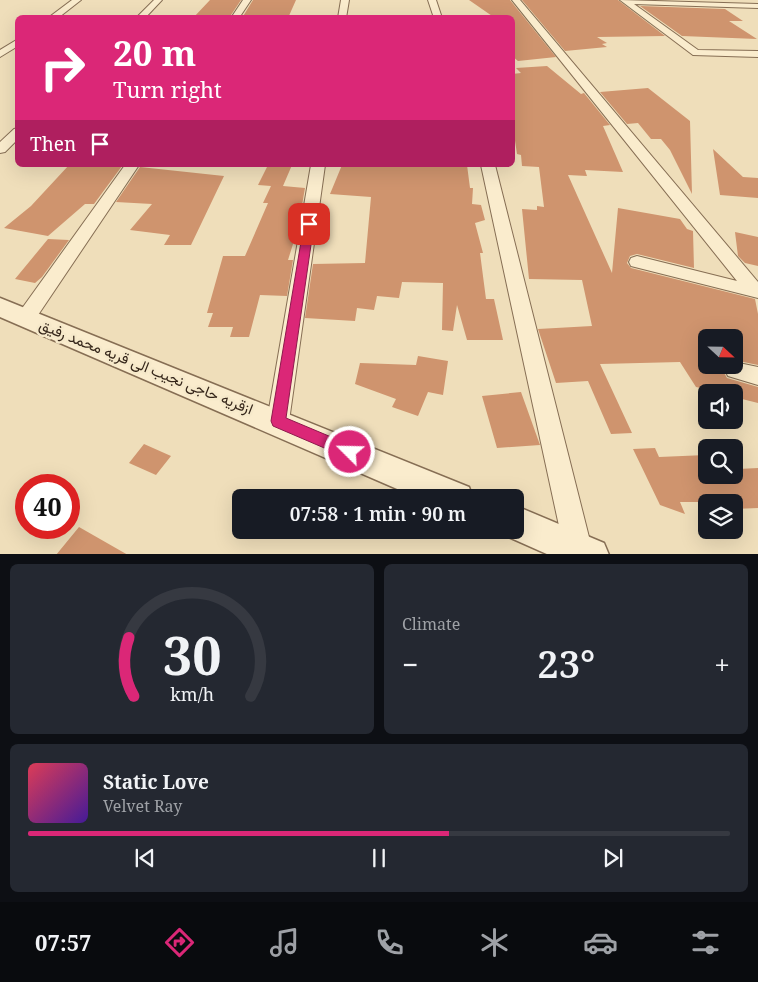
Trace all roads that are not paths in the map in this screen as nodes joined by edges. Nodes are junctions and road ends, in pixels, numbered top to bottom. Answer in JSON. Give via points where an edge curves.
{"nodes":[{"id":1,"x":77,"y":0,"type":"edge"},
{"id":2,"x":158,"y":0,"type":"edge"},
{"id":3,"x":247,"y":0,"type":"edge"},
{"id":4,"x":345,"y":0,"type":"edge"},
{"id":5,"x":432,"y":0,"type":"edge"},
{"id":6,"x":516,"y":0,"type":"edge"},
{"id":7,"x":625,"y":1,"type":"edge"},
{"id":8,"x":758,"y":6,"type":"edge"},
{"id":9,"x":56,"y":15,"type":"edge"},
{"id":10,"x":143,"y":15,"type":"edge"},
{"id":11,"x":237,"y":15,"type":"edge"},
{"id":12,"x":342,"y":15,"type":"edge"},
{"id":13,"x":437,"y":15,"type":"edge"},
{"id":14,"x":15,"y":44,"type":"edge"},
{"id":15,"x":0,"y":54,"type":"edge"},
{"id":16,"x":758,"y":54,"type":"edge"},
{"id":17,"x":15,"y":135,"type":"edge"},
{"id":18,"x":0,"y":149,"type":"edge"},
{"id":19,"x":131,"y":167,"type":"edge"},
{"id":20,"x":318,"y":167,"type":"edge"},
{"id":21,"x":489,"y":167,"type":"edge"},
{"id":22,"x":637,"y":262,"type":"dead end"},
{"id":23,"x":757,"y":292,"type":"edge"},
{"id":24,"x":0,"y":307,"type":"edge"},
{"id":25,"x":25,"y":319,"type":"junction"},
{"id":26,"x":743,"y":372,"type":"edge"},
{"id":27,"x":758,"y":376,"type":"edge"},
{"id":28,"x":278,"y":421,"type":"junction"},
{"id":29,"x":436,"y":489,"type":"edge"},
{"id":30,"x":524,"y":525,"type":"edge"},
{"id":31,"x":585,"y":552,"type":"edge"}],
"edges":[{"from":1,"to":9,"type":"street"},
{"from":2,"to":10,"type":"street"},
{"from":3,"to":11,"type":"street"},
{"from":4,"to":12,"type":"street"},
{"from":5,"to":13,"type":"street"},
{"from":6,"to":23,"type":"street"},
{"from":7,"to":8,"type":"street"},
{"from":7,"to":16,"type":"street","via":[[696,53]]},
{"from":14,"to":15,"type":"street"},
{"from":17,"to":18,"type":"street"},
{"from":19,"to":25,"type":"street"},
{"from":20,"to":28,"type":"street"},
{"from":21,"to":31,"type":"street"},
{"from":22,"to":23,"type":"street"},
{"from":24,"to":25,"type":"street","name":"ازقریه حاجی نجیب الی قریه محمد رفیق"},
{"from":25,"to":28,"type":"street","name":"ازقریه حاجی نجیب الی قریه محمد رفیق"},
{"from":26,"to":27,"type":"street"},
{"from":28,"to":29,"type":"street","name":"ازقریه حاجی نجیب الی قریه محمد رفیق"},
{"from":30,"to":31,"type":"street"}]}
